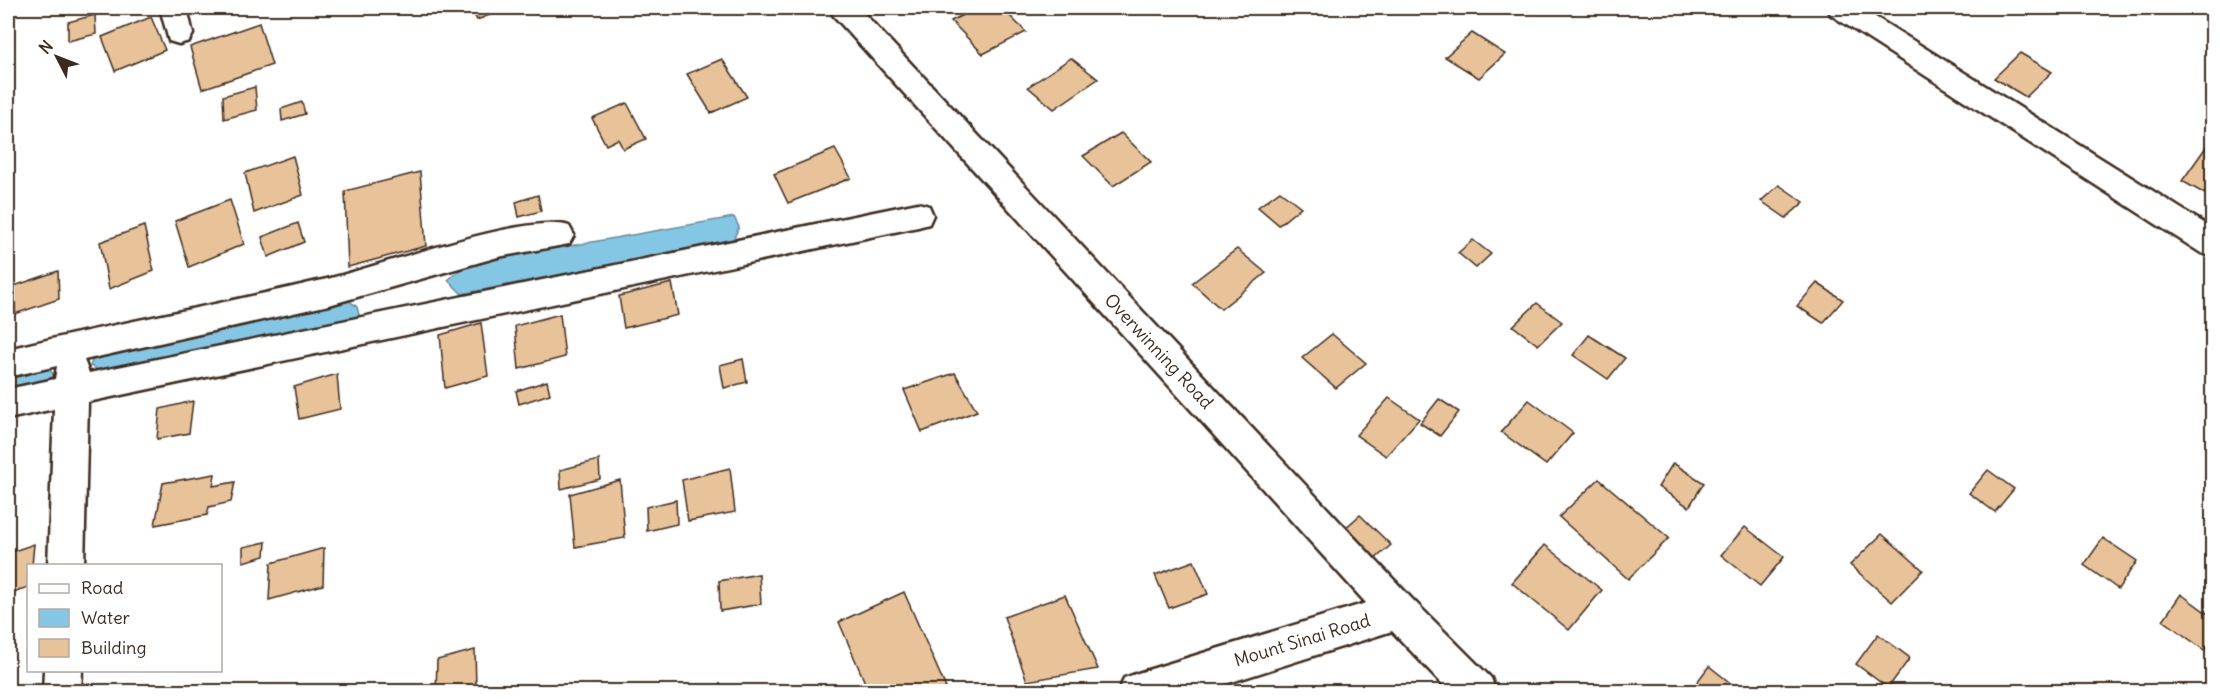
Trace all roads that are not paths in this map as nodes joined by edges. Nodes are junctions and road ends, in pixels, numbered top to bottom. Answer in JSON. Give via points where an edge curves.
{"nodes":[{"id":1,"x":174,"y":8,"type":"edge"},
{"id":2,"x":843,"y":8,"type":"edge"},
{"id":3,"x":1841,"y":8,"type":"edge"},
{"id":4,"x":179,"y":34,"type":"dead end"},
{"id":5,"x":918,"y":215,"type":"dead end"},
{"id":6,"x":558,"y":235,"type":"dead end"},
{"id":7,"x":2212,"y":244,"type":"edge"},
{"id":8,"x":73,"y":348,"type":"junction"},
{"id":9,"x":8,"y":363,"type":"edge"},
{"id":10,"x":71,"y":389,"type":"junction"},
{"id":11,"x":8,"y":404,"type":"edge"},
{"id":12,"x":66,"y":564,"type":"edge"},
{"id":13,"x":1398,"y":611,"type":"junction"},
{"id":14,"x":63,"y":672,"type":"edge"},
{"id":15,"x":62,"y":692,"type":"edge"},
{"id":16,"x":1138,"y":692,"type":"edge"},
{"id":17,"x":1478,"y":692,"type":"edge"}],
"edges":[{"from":1,"to":4,"type":"street"},
{"from":2,"to":13,"type":"street","name":"Overwinning Road"},
{"from":3,"to":7,"type":"street"},
{"from":5,"to":10,"type":"street"},
{"from":6,"to":8,"type":"street","via":[[498,244],[329,292]]},
{"from":8,"to":9,"type":"street"},
{"from":8,"to":10,"type":"street"},
{"from":10,"to":11,"type":"street"},
{"from":10,"to":12,"type":"street"},
{"from":13,"to":16,"type":"street","name":"Mount Sinai Road"},
{"from":13,"to":17,"type":"street","name":"Overwinning Road"},
{"from":14,"to":15,"type":"street"}]}
